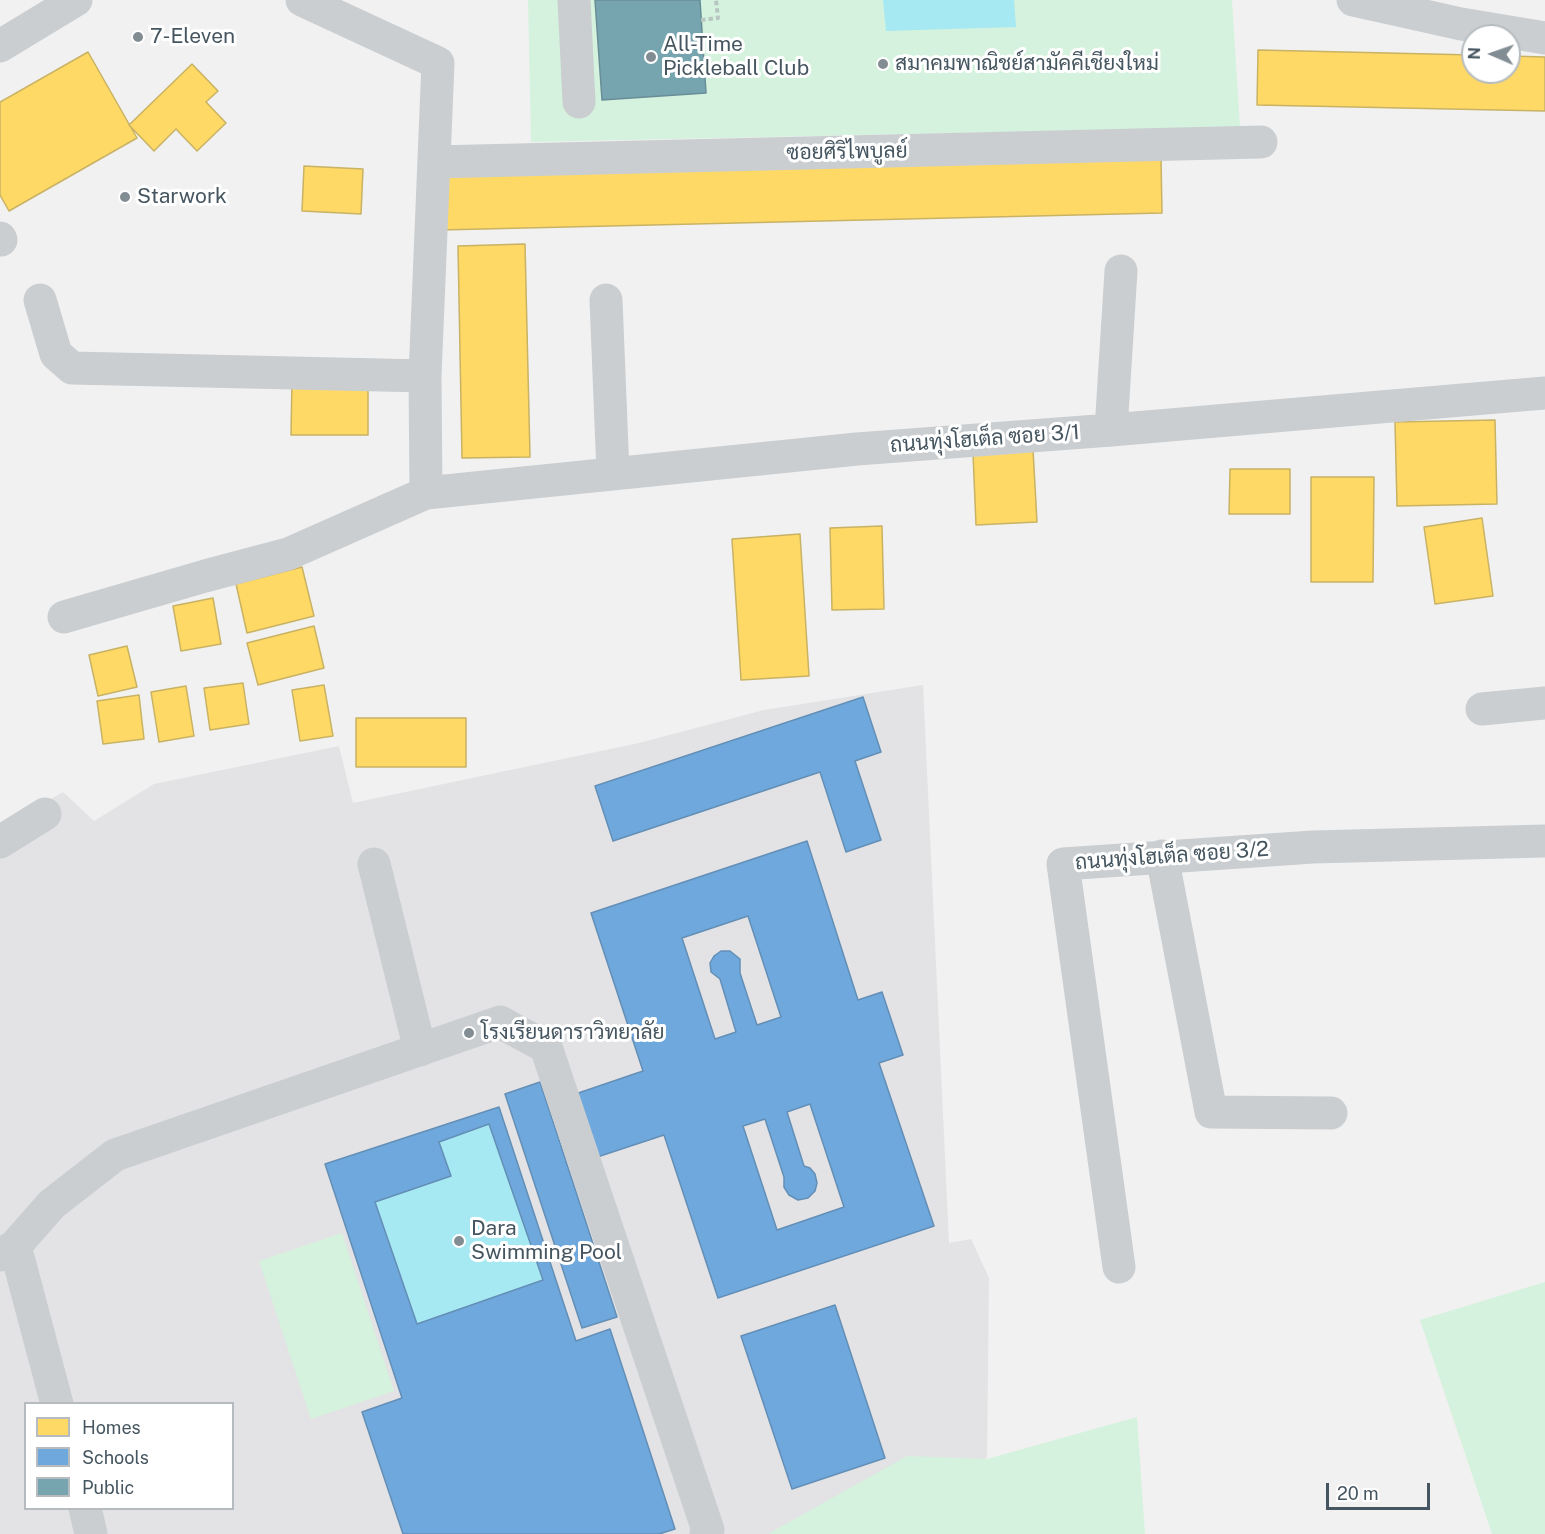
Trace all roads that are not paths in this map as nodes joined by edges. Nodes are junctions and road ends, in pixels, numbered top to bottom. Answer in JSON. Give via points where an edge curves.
{"nodes":[{"id":1,"x":76,"y":0,"type":"edge"},
{"id":2,"x":303,"y":0,"type":"edge"},
{"id":3,"x":574,"y":0,"type":"edge"},
{"id":4,"x":1353,"y":0,"type":"edge"},
{"id":5,"x":1545,"y":38,"type":"edge"},
{"id":6,"x":0,"y":46,"type":"edge"},
{"id":7,"x":579,"y":102,"type":"dead end"},
{"id":8,"x":1261,"y":142,"type":"dead end"},
{"id":9,"x":434,"y":162,"type":"junction"},
{"id":10,"x":1121,"y":271,"type":"dead end"},
{"id":11,"x":40,"y":300,"type":"dead end"},
{"id":12,"x":606,"y":300,"type":"dead end"},
{"id":13,"x":426,"y":376,"type":"junction"},
{"id":14,"x":1545,"y":393,"type":"edge"},
{"id":15,"x":1111,"y":430,"type":"junction"},
{"id":16,"x":613,"y":473,"type":"junction"},
{"id":17,"x":426,"y":493,"type":"junction"},
{"id":18,"x":64,"y":617,"type":"dead end"},
{"id":19,"x":1545,"y":703,"type":"edge"},
{"id":20,"x":1482,"y":709,"type":"dead end"},
{"id":21,"x":45,"y":814,"type":"dead end"},
{"id":22,"x":1545,"y":841,"type":"edge"},
{"id":23,"x":0,"y":842,"type":"edge"},
{"id":24,"x":1162,"y":856,"type":"junction"},
{"id":25,"x":374,"y":864,"type":"dead end"},
{"id":26,"x":420,"y":1050,"type":"junction"},
{"id":27,"x":1331,"y":1113,"type":"dead end"},
{"id":28,"x":8,"y":1251,"type":"edge"},
{"id":29,"x":1119,"y":1267,"type":"dead end"},
{"id":30,"x":56,"y":1402,"type":"edge"},
{"id":31,"x":84,"y":1510,"type":"edge"},
{"id":32,"x":91,"y":1534,"type":"edge"},
{"id":33,"x":706,"y":1534,"type":"edge"}],
"edges":[{"from":1,"to":6,"type":"street"},
{"from":2,"to":9,"type":"street","via":[[438,63]]},
{"from":3,"to":7,"type":"street"},
{"from":4,"to":5,"type":"street"},
{"from":8,"to":9,"type":"street","name":"ซอยศิริไพบูลย์"},
{"from":9,"to":13,"type":"street"},
{"from":10,"to":15,"type":"street"},
{"from":11,"to":13,"type":"street","via":[[56,354],[72,368]]},
{"from":12,"to":16,"type":"street"},
{"from":13,"to":17,"type":"street"},
{"from":14,"to":15,"type":"street","name":"ถนนทุ่งโฮเต็ล ซอย 3/1"},
{"from":15,"to":16,"type":"street","name":"ถนนทุ่งโฮเต็ล ซอย 3/1","via":[[857,448]]},
{"from":16,"to":17,"type":"street","name":"ถนนทุ่งโฮเต็ล ซอย 3/1"},
{"from":17,"to":18,"type":"street","name":"ถนนทุ่งโฮเต็ล ซอย 3/1","via":[[288,554]]},
{"from":19,"to":20,"type":"street"},
{"from":21,"to":23,"type":"street"},
{"from":22,"to":24,"type":"street","name":"ถนนทุ่งโฮเต็ล ซอย 3/2","via":[[1313,847]]},
{"from":24,"to":27,"type":"street","via":[[1211,1113]]},
{"from":24,"to":29,"type":"street","name":"ถนนทุ่งโฮเต็ล ซอย 3/2","via":[[1063,864]]},
{"from":25,"to":26,"type":"street"},
{"from":26,"to":28,"type":"street","via":[[115,1155],[52,1204]]},
{"from":26,"to":33,"type":"street","via":[[500,1022],[546,1047],[708,1530]]},
{"from":28,"to":30,"type":"street"},
{"from":31,"to":32,"type":"street"}]}
